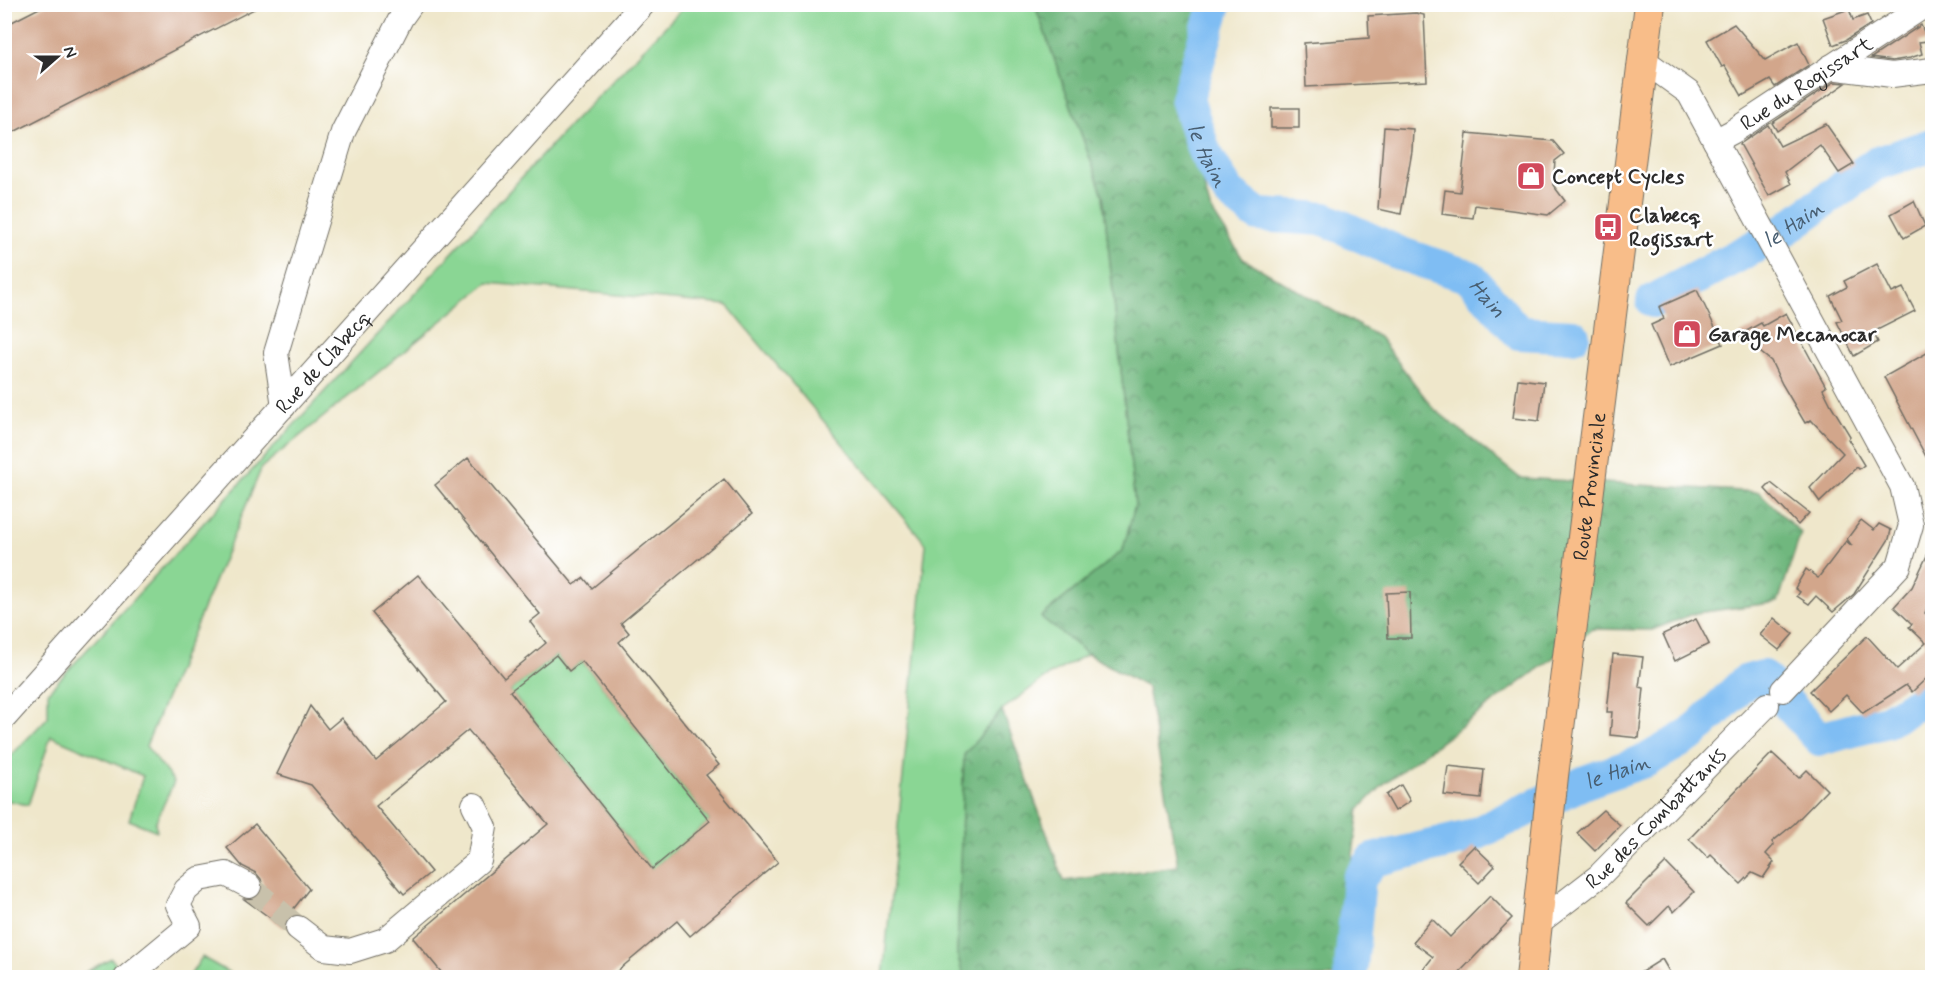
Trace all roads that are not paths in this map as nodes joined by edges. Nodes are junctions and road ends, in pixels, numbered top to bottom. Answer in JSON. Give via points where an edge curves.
{"nodes":[{"id":1,"x":411,"y":4,"type":"edge"},
{"id":2,"x":643,"y":4,"type":"edge"},
{"id":3,"x":1650,"y":4,"type":"edge"},
{"id":4,"x":1927,"y":4,"type":"edge"},
{"id":5,"x":1642,"y":59,"type":"junction"},
{"id":6,"x":1830,"y":67,"type":"junction"},
{"id":7,"x":1932,"y":70,"type":"edge"},
{"id":8,"x":1715,"y":141,"type":"junction"},
{"id":9,"x":284,"y":406,"type":"junction"},
{"id":10,"x":4,"y":718,"type":"edge"},
{"id":11,"x":474,"y":805,"type":"dead end"},
{"id":12,"x":249,"y":886,"type":"tunnel mouth"},
{"id":13,"x":1538,"y":923,"type":"junction"},
{"id":14,"x":298,"y":928,"type":"tunnel mouth"},
{"id":15,"x":1529,"y":975,"type":"edge"},
{"id":16,"x":126,"y":978,"type":"edge"}],
"edges":[{"from":1,"to":9,"type":"street","via":[[343,132],[276,352]]},
{"from":2,"to":9,"type":"street","name":"Rue de Clabecq"},
{"from":3,"to":5,"type":"main road","name":"Route Provinciale"},
{"from":4,"to":6,"type":"street","name":"Rue du Rogissart"},
{"from":5,"to":8,"type":"street","name":"Rue des Combattants","via":[[1689,93]]},
{"from":5,"to":13,"type":"main road","name":"Route Provinciale"},
{"from":6,"to":7,"type":"street","via":[[1892,75]]},
{"from":6,"to":8,"type":"street","name":"Rue du Rogissart"},
{"from":8,"to":13,"type":"street","name":"Rue des Combattants","via":[[1902,486],[1911,525],[1899,566],[1599,876]]},
{"from":9,"to":10,"type":"street","name":"Rue de Clabecq"},
{"from":11,"to":14,"type":"street","via":[[485,827],[479,861],[385,940],[350,951],[324,948]]},
{"from":12,"to":16,"type":"street","via":[[226,874],[199,879],[186,890],[178,905],[189,926]]},
{"from":13,"to":15,"type":"main road","name":"Route Provinciale"}]}
